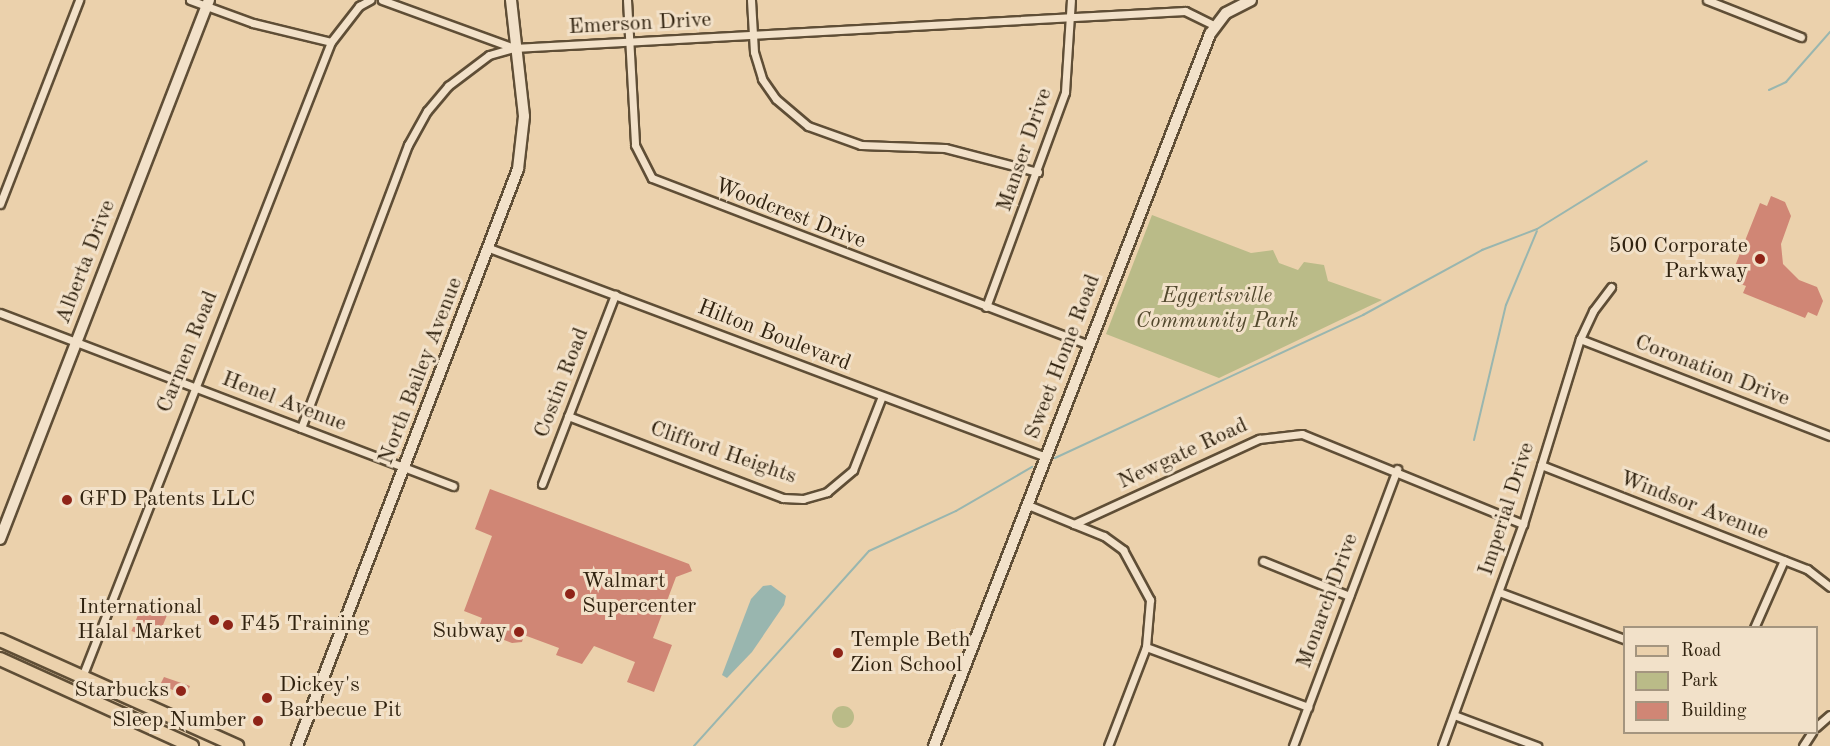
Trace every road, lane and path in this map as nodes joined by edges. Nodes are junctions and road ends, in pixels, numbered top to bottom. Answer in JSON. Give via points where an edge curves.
{"nodes":[{"id":1,"x":79,"y":0,"type":"edge"},
{"id":2,"x":190,"y":0,"type":"edge"},
{"id":3,"x":370,"y":0,"type":"edge"},
{"id":4,"x":382,"y":0,"type":"edge"},
{"id":5,"x":511,"y":0,"type":"edge"},
{"id":6,"x":627,"y":0,"type":"edge"},
{"id":7,"x":752,"y":0,"type":"edge"},
{"id":8,"x":1071,"y":0,"type":"edge"},
{"id":9,"x":1251,"y":0,"type":"edge"},
{"id":10,"x":1707,"y":0,"type":"edge"},
{"id":11,"x":207,"y":3,"type":"edge"},
{"id":12,"x":1071,"y":17,"type":"junction"},
{"id":13,"x":1214,"y":25,"type":"junction"},
{"id":14,"x":753,"y":35,"type":"junction"},
{"id":15,"x":1801,"y":37,"type":"dead end"},
{"id":16,"x":331,"y":42,"type":"junction"},
{"id":17,"x":628,"y":42,"type":"junction"},
{"id":18,"x":514,"y":48,"type":"junction"},
{"id":19,"x":1038,"y":172,"type":"junction"},
{"id":20,"x":0,"y":204,"type":"edge"},
{"id":21,"x":489,"y":248,"type":"junction"},
{"id":22,"x":1611,"y":287,"type":"dead end"},
{"id":23,"x":615,"y":295,"type":"junction"},
{"id":24,"x":986,"y":308,"type":"junction"},
{"id":25,"x":0,"y":313,"type":"edge"},
{"id":26,"x":1580,"y":339,"type":"junction"},
{"id":27,"x":76,"y":342,"type":"junction"},
{"id":28,"x":1089,"y":345,"type":"junction"},
{"id":29,"x":193,"y":387,"type":"junction"},
{"id":30,"x":882,"y":396,"type":"junction"},
{"id":31,"x":568,"y":416,"type":"junction"},
{"id":32,"x":301,"y":428,"type":"junction"},
{"id":33,"x":1830,"y":436,"type":"edge"},
{"id":34,"x":1046,"y":457,"type":"junction"},
{"id":35,"x":1541,"y":465,"type":"junction"},
{"id":36,"x":404,"y":468,"type":"junction"},
{"id":37,"x":1397,"y":469,"type":"junction"},
{"id":38,"x":542,"y":484,"type":"dead end"},
{"id":39,"x":453,"y":486,"type":"dead end"},
{"id":40,"x":1028,"y":505,"type":"junction"},
{"id":41,"x":1523,"y":524,"type":"junction"},
{"id":42,"x":1074,"y":525,"type":"junction"},
{"id":43,"x":0,"y":539,"type":"edge"},
{"id":44,"x":1784,"y":560,"type":"junction"},
{"id":45,"x":1263,"y":561,"type":"dead end"},
{"id":46,"x":1830,"y":587,"type":"edge"},
{"id":47,"x":1499,"y":592,"type":"junction"},
{"id":48,"x":1349,"y":596,"type":"junction"},
{"id":49,"x":1754,"y":626,"type":"edge"},
{"id":50,"x":1623,"y":639,"type":"edge"},
{"id":51,"x":0,"y":640,"type":"edge"},
{"id":52,"x":1146,"y":647,"type":"junction"},
{"id":53,"x":0,"y":659,"type":"edge"},
{"id":54,"x":82,"y":677,"type":"junction"},
{"id":55,"x":1308,"y":707,"type":"junction"},
{"id":56,"x":1454,"y":715,"type":"junction"},
{"id":57,"x":1830,"y":715,"type":"edge"},
{"id":58,"x":1818,"y":725,"type":"edge"},
{"id":59,"x":192,"y":746,"type":"edge"},
{"id":60,"x":237,"y":746,"type":"edge"},
{"id":61,"x":297,"y":746,"type":"edge"},
{"id":62,"x":934,"y":746,"type":"edge"},
{"id":63,"x":1108,"y":746,"type":"edge"},
{"id":64,"x":1293,"y":746,"type":"edge"},
{"id":65,"x":1442,"y":746,"type":"edge"},
{"id":66,"x":1538,"y":746,"type":"edge"}],
"edges":[{"from":1,"to":20,"type":"street"},
{"from":2,"to":11,"type":"street"},
{"from":3,"to":16,"type":"street","name":"Carmen Road","via":[[359,6]]},
{"from":4,"to":18,"type":"street"},
{"from":5,"to":18,"type":"street","name":"North Bailey Avenue"},
{"from":6,"to":17,"type":"street","name":"Woodcrest Drive"},
{"from":7,"to":14,"type":"street"},
{"from":8,"to":12,"type":"street","name":"Manser Drive"},
{"from":9,"to":13,"type":"street"},
{"from":10,"to":15,"type":"street"},
{"from":11,"to":16,"type":"street"},
{"from":11,"to":27,"type":"street","name":"Alberta Drive"},
{"from":12,"to":13,"type":"street","name":"Emerson Drive","via":[[1185,11]]},
{"from":12,"to":14,"type":"street","name":"Emerson Drive"},
{"from":12,"to":19,"type":"street","name":"Manser Drive","via":[[1065,92]]},
{"from":13,"to":28,"type":"street","name":"Sweet Home Road"},
{"from":14,"to":17,"type":"street","name":"Emerson Drive"},
{"from":14,"to":19,"type":"street","via":[[756,65],[769,90],[796,117],[823,134],[861,146],[957,151]]},
{"from":16,"to":29,"type":"street","name":"Carmen Road"},
{"from":17,"to":18,"type":"street","name":"Emerson Drive"},
{"from":17,"to":24,"type":"street","name":"Woodcrest Drive","via":[[635,145],[640,164],[652,178]]},
{"from":18,"to":21,"type":"street","name":"North Bailey Avenue","via":[[524,116],[522,151]]},
{"from":18,"to":32,"type":"street","name":"Emerson Drive","via":[[475,64],[427,111],[401,161]]},
{"from":19,"to":24,"type":"street","name":"Manser Drive"},
{"from":21,"to":23,"type":"street","name":"Hilton Boulevard"},
{"from":21,"to":36,"type":"street","name":"North Bailey Avenue"},
{"from":22,"to":26,"type":"street","name":"Imperial Drive","via":[[1593,311]]},
{"from":23,"to":30,"type":"street","name":"Hilton Boulevard"},
{"from":23,"to":31,"type":"street","name":"Costin Road"},
{"from":24,"to":28,"type":"street","name":"Woodcrest Drive"},
{"from":25,"to":27,"type":"street","name":"Henel Avenue"},
{"from":26,"to":33,"type":"street","name":"Coronation Drive"},
{"from":26,"to":35,"type":"street","name":"Imperial Drive"},
{"from":27,"to":29,"type":"street","name":"Henel Avenue"},
{"from":27,"to":43,"type":"street","name":"Alberta Drive"},
{"from":28,"to":34,"type":"street","name":"Sweet Home Road"},
{"from":29,"to":32,"type":"street","name":"Henel Avenue"},
{"from":29,"to":54,"type":"street","name":"Carmen Road"},
{"from":30,"to":31,"type":"street","name":"Clifford Heights","via":[[853,470],[827,492],[803,499],[783,498]]},
{"from":30,"to":34,"type":"street","name":"Hilton Boulevard"},
{"from":31,"to":38,"type":"street","name":"Costin Road"},
{"from":32,"to":36,"type":"street","name":"Henel Avenue"},
{"from":34,"to":40,"type":"street","name":"Sweet Home Road"},
{"from":35,"to":41,"type":"street","name":"Imperial Drive"},
{"from":35,"to":44,"type":"street","name":"Windsor Avenue"},
{"from":36,"to":39,"type":"street","name":"Henel Avenue"},
{"from":36,"to":61,"type":"street","name":"North Bailey Avenue"},
{"from":37,"to":41,"type":"street","name":"Newgate Road"},
{"from":37,"to":42,"type":"street","name":"Newgate Road","via":[[1314,436],[1272,435]]},
{"from":37,"to":48,"type":"street","name":"Monarch Drive"},
{"from":40,"to":42,"type":"street"},
{"from":40,"to":62,"type":"street","name":"Sweet Home Road"},
{"from":41,"to":47,"type":"street","name":"Imperial Drive"},
{"from":42,"to":52,"type":"street","via":[[1114,542],[1140,577],[1151,614]]},
{"from":44,"to":46,"type":"street","name":"Windsor Avenue"},
{"from":44,"to":49,"type":"street"},
{"from":45,"to":48,"type":"street"},
{"from":47,"to":50,"type":"street"},
{"from":47,"to":56,"type":"street","name":"Imperial Drive"},
{"from":48,"to":55,"type":"street","name":"Monarch Drive"},
{"from":51,"to":54,"type":"main road"},
{"from":52,"to":55,"type":"street"},
{"from":52,"to":63,"type":"street"},
{"from":53,"to":59,"type":"main road"},
{"from":54,"to":60,"type":"main road"},
{"from":55,"to":64,"type":"street","name":"Monarch Drive"},
{"from":56,"to":65,"type":"street","name":"Imperial Drive"},
{"from":56,"to":66,"type":"street"},
{"from":57,"to":58,"type":"street"}]}
